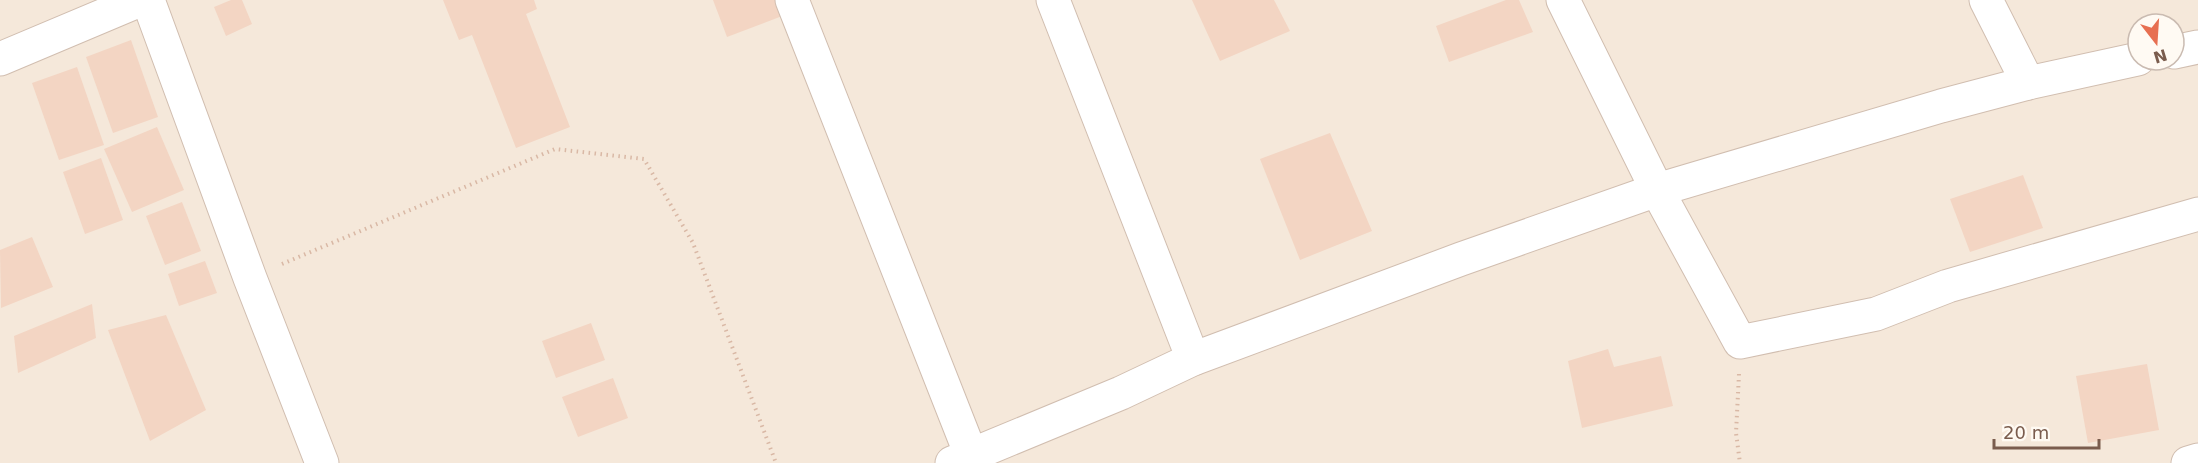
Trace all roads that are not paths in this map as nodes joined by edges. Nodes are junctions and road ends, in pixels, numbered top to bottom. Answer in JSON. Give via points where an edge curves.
{"nodes":[{"id":1,"x":140,"y":0,"type":"edge"},
{"id":2,"x":148,"y":0,"type":"edge"},
{"id":3,"x":792,"y":0,"type":"edge"},
{"id":4,"x":1053,"y":0,"type":"edge"},
{"id":5,"x":1563,"y":0,"type":"edge"},
{"id":6,"x":1986,"y":0,"type":"edge"},
{"id":7,"x":0,"y":59,"type":"edge"},
{"id":8,"x":2126,"y":62,"type":"edge"},
{"id":9,"x":2028,"y":83,"type":"junction"},
{"id":10,"x":1657,"y":190,"type":"junction"},
{"id":11,"x":2198,"y":214,"type":"edge"},
{"id":12,"x":1193,"y":359,"type":"junction"},
{"id":13,"x":962,"y":459,"type":"edge"},
{"id":14,"x":2198,"y":460,"type":"edge"},
{"id":15,"x":322,"y":463,"type":"edge"},
{"id":16,"x":2188,"y":463,"type":"edge"}],
"edges":[{"from":1,"to":7,"type":"street"},
{"from":2,"to":15,"type":"street"},
{"from":3,"to":13,"type":"street"},
{"from":4,"to":12,"type":"street"},
{"from":5,"to":10,"type":"street"},
{"from":6,"to":9,"type":"street"},
{"from":8,"to":9,"type":"street"},
{"from":9,"to":10,"type":"street"},
{"from":10,"to":11,"type":"street","via":[[1740,342],[1876,314],[1948,286]]},
{"from":10,"to":12,"type":"street"},
{"from":12,"to":13,"type":"street"},
{"from":14,"to":16,"type":"street"}]}
